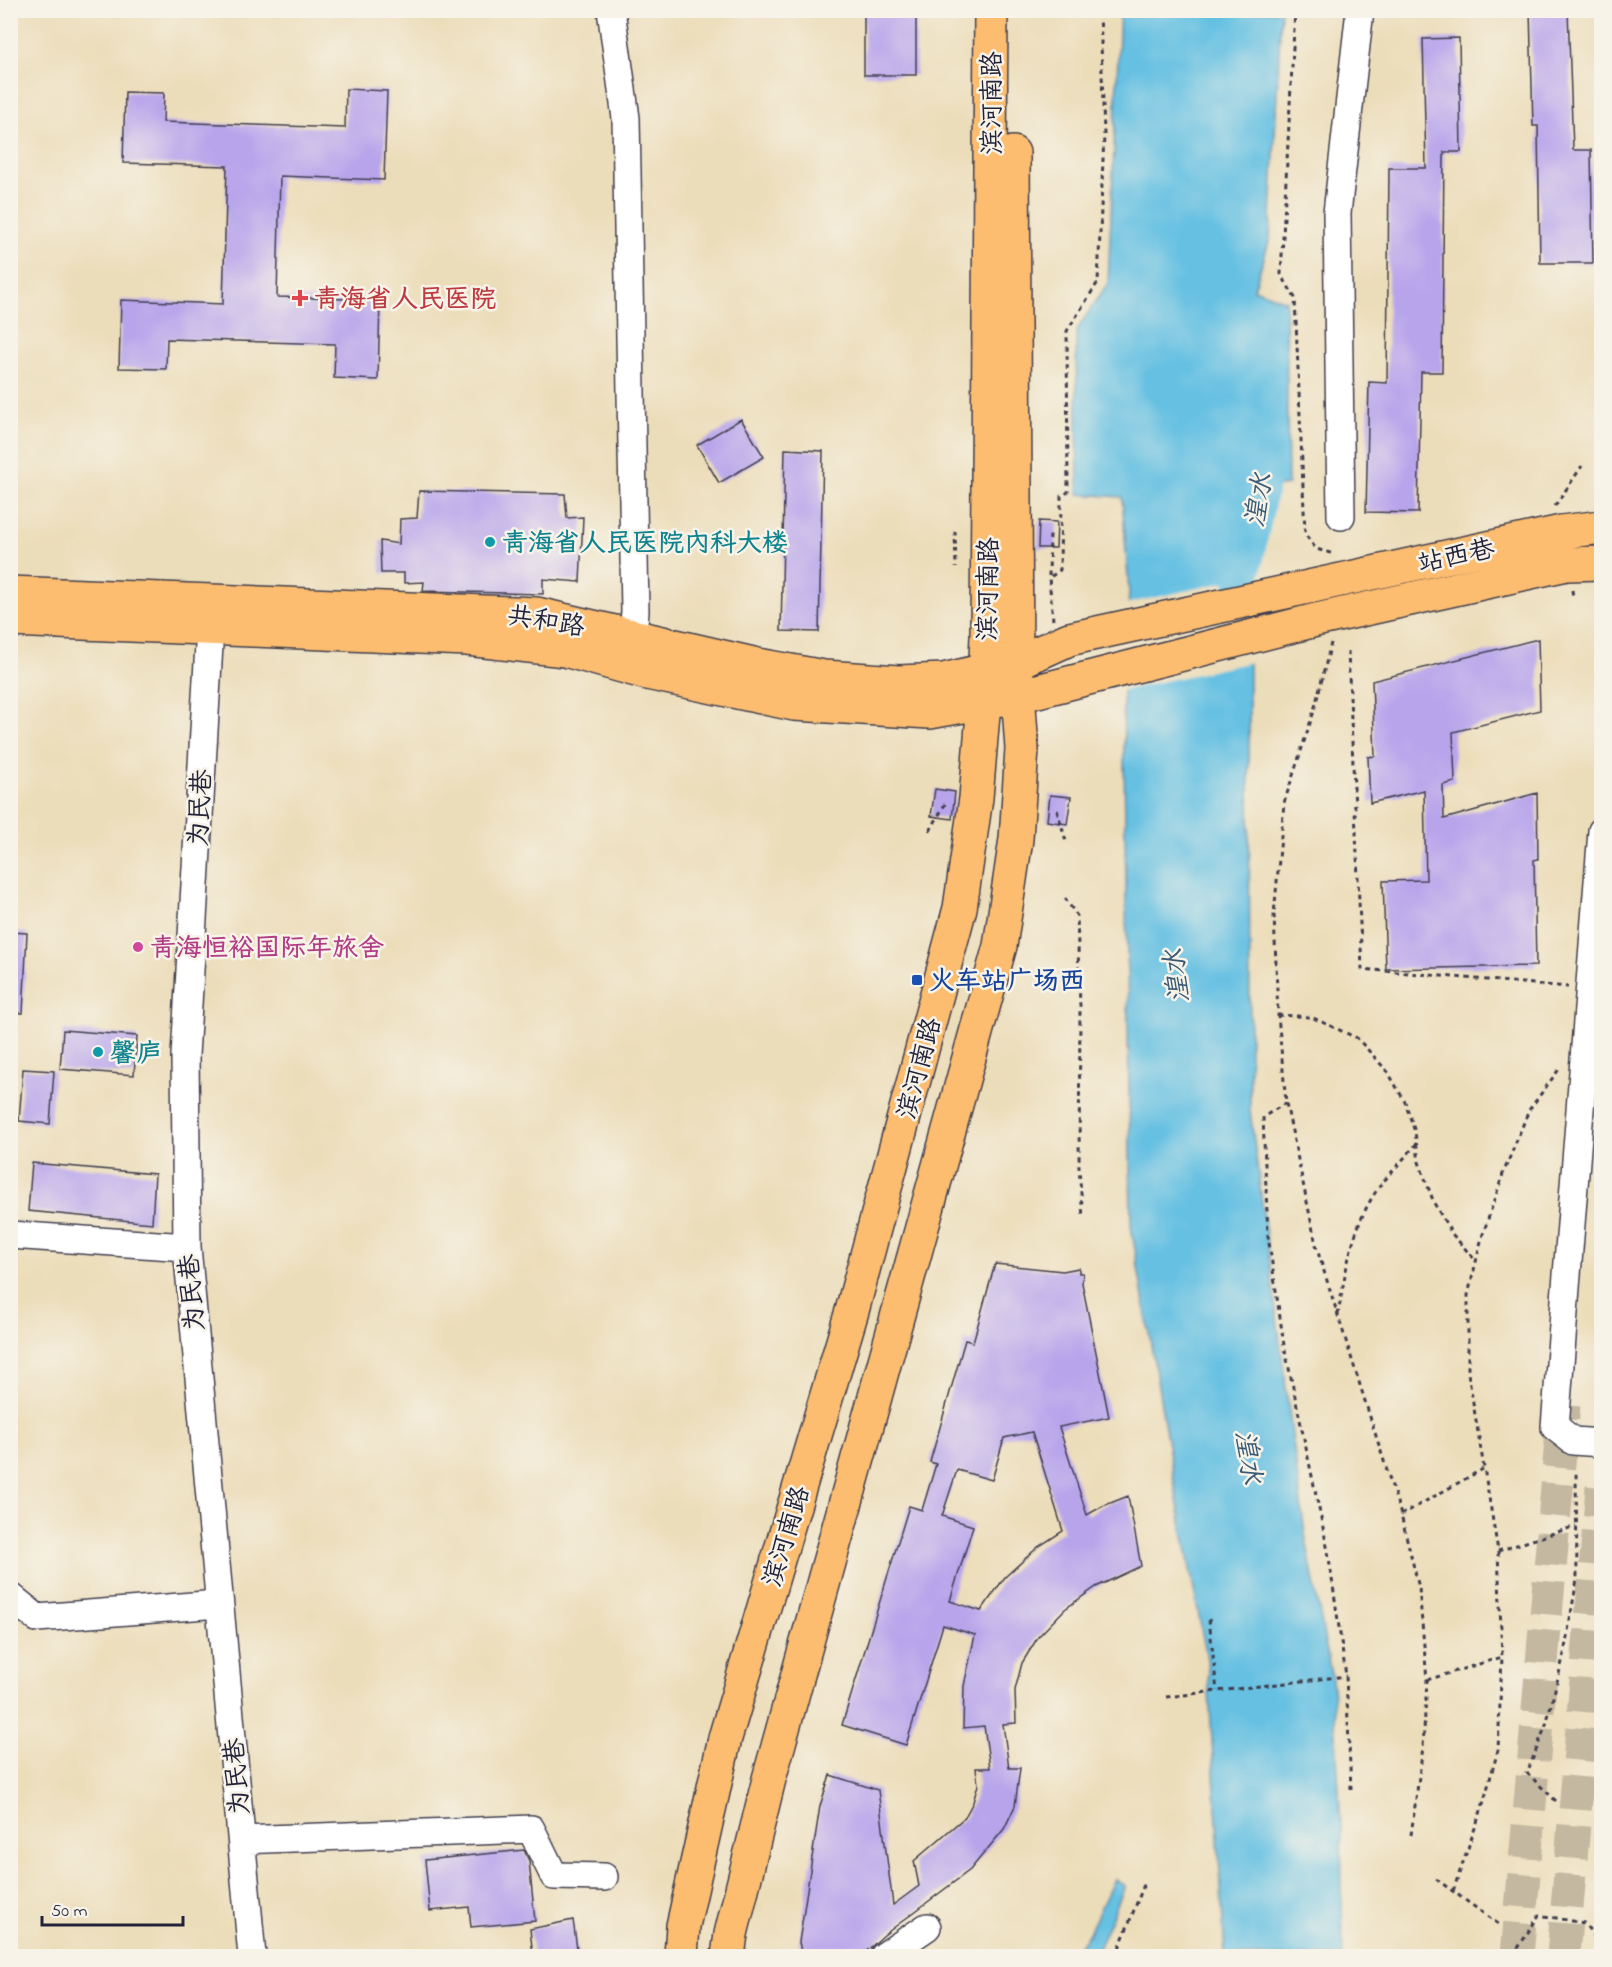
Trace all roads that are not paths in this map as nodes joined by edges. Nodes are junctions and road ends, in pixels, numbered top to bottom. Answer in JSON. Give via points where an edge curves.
{"nodes":[{"id":1,"x":611,"y":10,"type":"edge"},
{"id":2,"x":991,"y":10,"type":"edge"},
{"id":3,"x":1012,"y":10,"type":"edge"},
{"id":4,"x":1360,"y":10,"type":"edge"},
{"id":5,"x":1341,"y":516,"type":"dead end"},
{"id":6,"x":1602,"y":527,"type":"edge"},
{"id":7,"x":1602,"y":563,"type":"edge"},
{"id":8,"x":10,"y":593,"type":"edge"},
{"id":9,"x":10,"y":620,"type":"edge"},
{"id":10,"x":210,"y":628,"type":"junction"},
{"id":11,"x":1061,"y":631,"type":"joint"},
{"id":12,"x":633,"y":636,"type":"junction"},
{"id":13,"x":995,"y":678,"type":"junction"},
{"id":14,"x":1070,"y":681,"type":"joint"},
{"id":15,"x":1018,"y":696,"type":"junction"},
{"id":16,"x":1602,"y":831,"type":"edge"},
{"id":17,"x":10,"y":1235,"type":"edge"},
{"id":18,"x":187,"y":1247,"type":"junction"},
{"id":19,"x":1602,"y":1443,"type":"edge"},
{"id":20,"x":10,"y":1596,"type":"edge"},
{"id":21,"x":219,"y":1604,"type":"junction"},
{"id":22,"x":242,"y":1840,"type":"junction"},
{"id":23,"x":604,"y":1877,"type":"dead end"},
{"id":24,"x":927,"y":1927,"type":"dead end"},
{"id":25,"x":888,"y":1955,"type":"edge"},
{"id":26,"x":252,"y":1956,"type":"edge"},
{"id":27,"x":681,"y":1956,"type":"edge"},
{"id":28,"x":728,"y":1956,"type":"edge"}],
"edges":[{"from":1,"to":12,"type":"street","via":[[626,118]]},
{"from":2,"to":13,"type":"main road","name":"滨河南路"},
{"from":3,"to":13,"type":"main road"},
{"from":4,"to":5,"type":"street","via":[[1337,213]]},
{"from":6,"to":11,"type":"main road","name":"站西巷","via":[[1561,532],[1312,587]]},
{"from":7,"to":14,"type":"main road","name":"站西巷","via":[[1567,564],[1324,629]]},
{"from":8,"to":12,"type":"main road","name":"共和路","via":[[537,614]]},
{"from":9,"to":10,"type":"main road","name":"共和路"},
{"from":10,"to":13,"type":"main road","name":"共和路","via":[[467,639],[564,650],[647,673],[794,704],[930,712]]},
{"from":10,"to":18,"type":"street","name":"为民巷","via":[[185,1056]]},
{"from":11,"to":13,"type":"main road","name":"共和路"},
{"from":12,"to":13,"type":"main road","name":"共和路","via":[[824,677],[899,682]]},
{"from":13,"to":15,"type":"main road","name":"共和路"},
{"from":13,"to":27,"type":"main road","name":"滨河南路","via":[[960,908],[852,1311],[725,1738],[683,1926]]},
{"from":14,"to":15,"type":"main road","name":"共和路"},
{"from":15,"to":28,"type":"main road","name":"滨河南路","via":[[1022,749],[1016,839],[1000,946],[769,1779]]},
{"from":16,"to":19,"type":"street","via":[[1555,1427],[1574,1441]]},
{"from":17,"to":18,"type":"street"},
{"from":18,"to":21,"type":"street","name":"为民巷"},
{"from":20,"to":21,"type":"street","via":[[37,1618]]},
{"from":21,"to":22,"type":"street","name":"为民巷"},
{"from":22,"to":23,"type":"street","via":[[531,1829],[554,1876]]},
{"from":22,"to":26,"type":"street","name":"为民巷"},
{"from":24,"to":25,"type":"street"}]}
